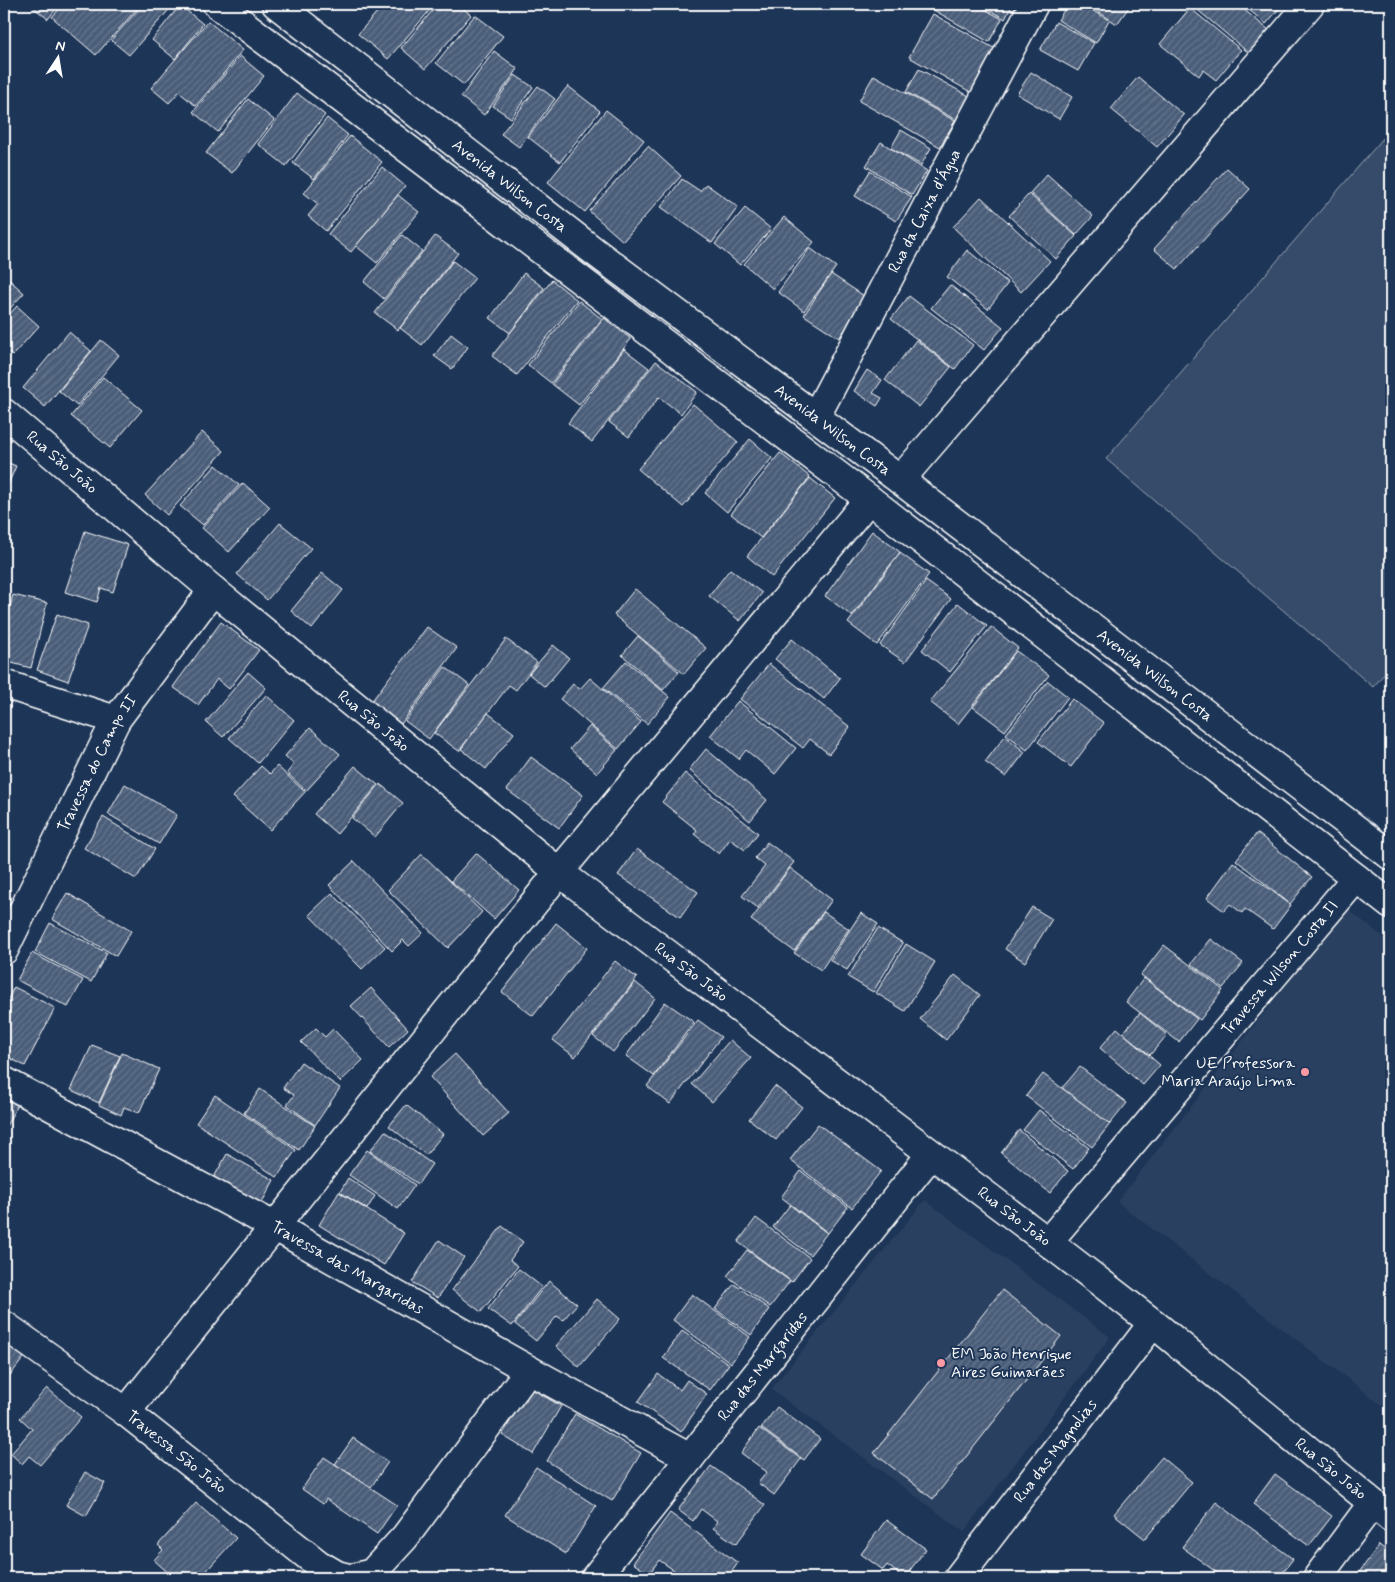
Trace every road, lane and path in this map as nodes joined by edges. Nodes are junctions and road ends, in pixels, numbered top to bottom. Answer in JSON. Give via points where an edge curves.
{"nodes":[{"id":1,"x":217,"y":4,"type":"edge"},
{"id":2,"x":276,"y":4,"type":"edge"},
{"id":3,"x":1034,"y":4,"type":"edge"},
{"id":4,"x":1310,"y":4,"type":"edge"},
{"id":5,"x":4,"y":413,"type":"edge"},
{"id":6,"x":816,"y":416,"type":"junction"},
{"id":7,"x":900,"y":480,"type":"junction"},
{"id":8,"x":869,"y":499,"type":"junction"},
{"id":9,"x":213,"y":590,"type":"junction"},
{"id":10,"x":4,"y":684,"type":"edge"},
{"id":11,"x":116,"y":720,"type":"junction"},
{"id":12,"x":1302,"y":788,"type":"junction"},
{"id":13,"x":1280,"y":818,"type":"junction"},
{"id":14,"x":1391,"y":856,"type":"edge"},
{"id":15,"x":559,"y":872,"type":"junction"},
{"id":16,"x":1356,"y":878,"type":"junction"},
{"id":17,"x":1391,"y":905,"type":"edge"},
{"id":18,"x":4,"y":950,"type":"edge"},
{"id":19,"x":4,"y":1081,"type":"edge"},
{"id":20,"x":931,"y":1154,"type":"junction"},
{"id":21,"x":274,"y":1226,"type":"junction"},
{"id":22,"x":1048,"y":1242,"type":"junction"},
{"id":23,"x":1153,"y":1323,"type":"junction"},
{"id":24,"x":4,"y":1325,"type":"edge"},
{"id":25,"x":529,"y":1370,"type":"junction"},
{"id":26,"x":126,"y":1412,"type":"junction"},
{"id":27,"x":690,"y":1458,"type":"junction"},
{"id":28,"x":1382,"y":1511,"type":"edge"},
{"id":29,"x":350,"y":1578,"type":"edge"},
{"id":30,"x":595,"y":1578,"type":"edge"},
{"id":31,"x":958,"y":1578,"type":"edge"},
{"id":32,"x":1317,"y":1578,"type":"edge"}],
"edges":[{"from":1,"to":8,"type":"street"},
{"from":2,"to":6,"type":"street","name":"Avenida Wilson Costa","via":[[587,246]]},
{"from":3,"to":6,"type":"street","name":"Rua da Caixa d'Água"},
{"from":4,"to":7,"type":"street"},
{"from":5,"to":9,"type":"street","name":"Rua São João"},
{"from":6,"to":7,"type":"street","name":"Avenida Wilson Costa"},
{"from":7,"to":12,"type":"street","name":"Avenida Wilson Costa"},
{"from":8,"to":13,"type":"street"},
{"from":8,"to":15,"type":"street"},
{"from":9,"to":11,"type":"street","name":"Travessa do Campo II"},
{"from":9,"to":15,"type":"street","name":"Rua São João"},
{"from":10,"to":11,"type":"street"},
{"from":11,"to":18,"type":"street","name":"Travessa do Campo II"},
{"from":12,"to":13,"type":"street"},
{"from":12,"to":14,"type":"street","name":"Avenida Wilson Costa"},
{"from":13,"to":16,"type":"street"},
{"from":15,"to":20,"type":"street","name":"Rua São João"},
{"from":15,"to":21,"type":"street"},
{"from":16,"to":17,"type":"street"},
{"from":16,"to":22,"type":"street","name":"Travessa Wilson Costa II"},
{"from":19,"to":21,"type":"street","name":"Travessa das Margaridas"},
{"from":20,"to":22,"type":"street","name":"Rua São João"},
{"from":20,"to":27,"type":"street","name":"Rua das Margaridas"},
{"from":21,"to":25,"type":"street","name":"Travessa das Margaridas"},
{"from":21,"to":26,"type":"street"},
{"from":22,"to":23,"type":"street","name":"Rua São João"},
{"from":23,"to":28,"type":"street","name":"Rua São João"},
{"from":23,"to":31,"type":"street","name":"Rua das Magnolias"},
{"from":24,"to":26,"type":"street","name":"Travessa São João"},
{"from":25,"to":27,"type":"street","name":"Travessa das Margaridas"},
{"from":25,"to":29,"type":"street","name":"Travessa São João","via":[[405,1537],[372,1573]]},
{"from":26,"to":29,"type":"street","name":"Travessa São João","via":[[318,1564]]},
{"from":27,"to":30,"type":"street","name":"Rua das Margaridas"},
{"from":28,"to":32,"type":"street"}]}
